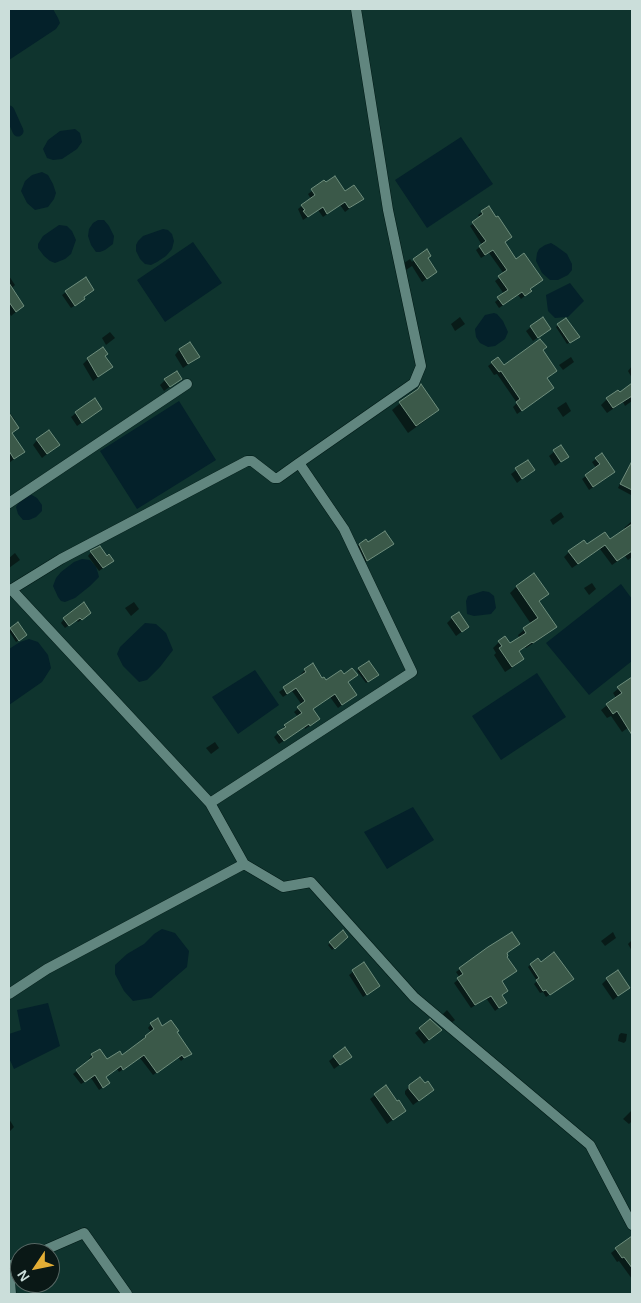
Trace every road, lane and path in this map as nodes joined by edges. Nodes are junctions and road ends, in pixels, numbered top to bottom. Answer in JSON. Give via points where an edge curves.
{"nodes":[{"id":1,"x":356,"y":9,"type":"edge"},
{"id":2,"x":187,"y":384,"type":"dead end"},
{"id":3,"x":299,"y":463,"type":"junction"},
{"id":4,"x":9,"y":503,"type":"edge"},
{"id":5,"x":10,"y":590,"type":"edge"},
{"id":6,"x":210,"y":803,"type":"junction"},
{"id":7,"x":244,"y":864,"type":"junction"},
{"id":8,"x":9,"y":994,"type":"edge"},
{"id":9,"x":632,"y":1225,"type":"edge"},
{"id":10,"x":60,"y":1244,"type":"edge"},
{"id":11,"x":9,"y":1268,"type":"edge"},
{"id":12,"x":12,"y":1294,"type":"edge"},
{"id":13,"x":127,"y":1294,"type":"edge"}],
"edges":[{"from":1,"to":3,"type":"street","via":[[388,210],[421,366],[414,383]]},
{"from":2,"to":4,"type":"street"},
{"from":3,"to":5,"type":"street","via":[[274,478],[252,460],[247,460],[61,559]]},
{"from":3,"to":6,"type":"street","via":[[344,529],[412,672]]},
{"from":5,"to":6,"type":"street"},
{"from":6,"to":7,"type":"street"},
{"from":7,"to":8,"type":"street","via":[[47,969]]},
{"from":7,"to":9,"type":"street","via":[[283,886],[311,882],[414,997],[590,1145]]},
{"from":10,"to":13,"type":"street","via":[[84,1234]]},
{"from":11,"to":12,"type":"street"}]}
